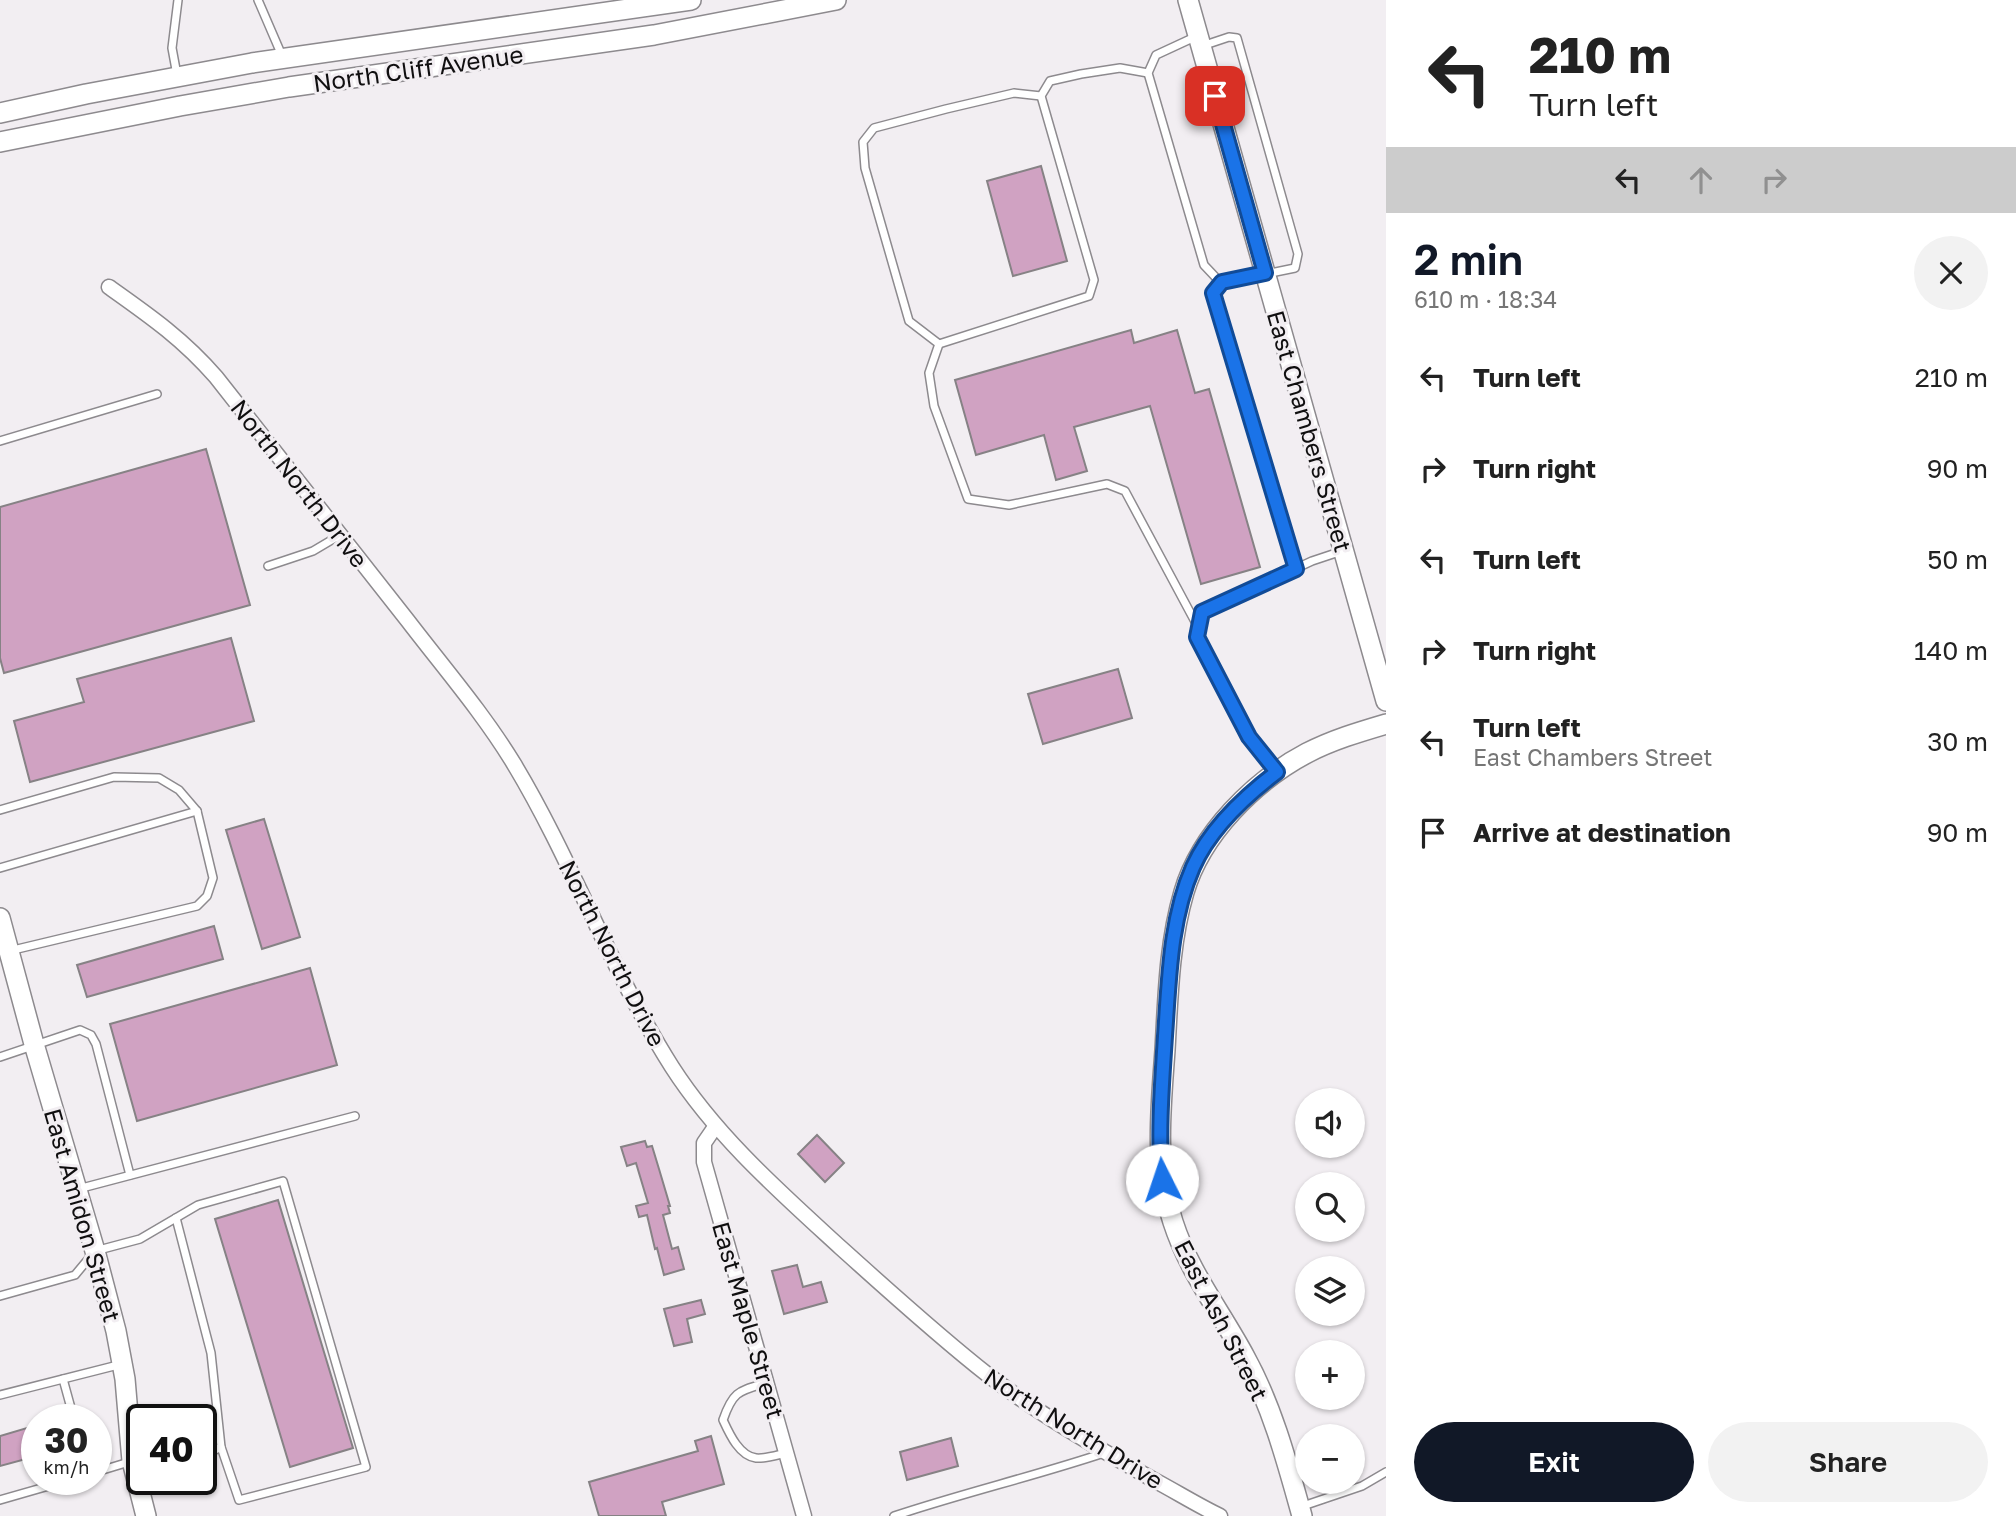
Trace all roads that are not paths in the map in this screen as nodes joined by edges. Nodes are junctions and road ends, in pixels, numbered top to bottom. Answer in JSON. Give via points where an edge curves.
{"nodes":[{"id":1,"x":178,"y":0,"type":"edge"},
{"id":2,"x":258,"y":0,"type":"edge"},
{"id":3,"x":691,"y":0,"type":"edge"},
{"id":4,"x":836,"y":0,"type":"edge"},
{"id":5,"x":1188,"y":0,"type":"edge"},
{"id":6,"x":1200,"y":41,"type":"junction"},
{"id":7,"x":283,"y":58,"type":"junction"},
{"id":8,"x":1148,"y":73,"type":"junction"},
{"id":9,"x":177,"y":77,"type":"junction"},
{"id":10,"x":1041,"y":96,"type":"junction"},
{"id":11,"x":0,"y":113,"type":"edge"},
{"id":12,"x":0,"y":142,"type":"edge"},
{"id":13,"x":1265,"y":273,"type":"junction"},
{"id":14,"x":1222,"y":282,"type":"junction"},
{"id":15,"x":109,"y":287,"type":"dead end"},
{"id":16,"x":939,"y":344,"type":"junction"},
{"id":17,"x":157,"y":394,"type":"dead end"},
{"id":18,"x":0,"y":441,"type":"edge"},
{"id":19,"x":341,"y":535,"type":"junction"},
{"id":20,"x":1344,"y":550,"type":"junction"},
{"id":21,"x":268,"y":566,"type":"dead end"},
{"id":22,"x":1296,"y":569,"type":"junction"},
{"id":23,"x":1199,"y":629,"type":"junction"},
{"id":24,"x":1386,"y":701,"type":"edge"},
{"id":25,"x":1386,"y":724,"type":"edge"},
{"id":26,"x":1277,"y":772,"type":"junction"},
{"id":27,"x":0,"y":810,"type":"edge"},
{"id":28,"x":197,"y":811,"type":"junction"},
{"id":29,"x":0,"y":867,"type":"edge"},
{"id":30,"x":0,"y":918,"type":"edge"},
{"id":31,"x":5,"y":946,"type":"edge"},
{"id":32,"x":34,"y":1044,"type":"junction"},
{"id":33,"x":0,"y":1057,"type":"edge"},
{"id":34,"x":355,"y":1116,"type":"dead end"},
{"id":35,"x":715,"y":1127,"type":"junction"},
{"id":36,"x":130,"y":1175,"type":"junction"},
{"id":37,"x":77,"y":1189,"type":"junction"},
{"id":38,"x":176,"y":1218,"type":"junction"},
{"id":39,"x":95,"y":1251,"type":"junction"},
{"id":40,"x":0,"y":1296,"type":"edge"},
{"id":41,"x":122,"y":1364,"type":"junction"},
{"id":42,"x":63,"y":1379,"type":"junction"},
{"id":43,"x":766,"y":1383,"type":"junction"},
{"id":44,"x":0,"y":1395,"type":"edge"},
{"id":45,"x":70,"y":1404,"type":"edge"},
{"id":46,"x":126,"y":1404,"type":"edge"},
{"id":47,"x":221,"y":1447,"type":"junction"},
{"id":48,"x":217,"y":1449,"type":"edge"},
{"id":49,"x":786,"y":1453,"type":"junction"},
{"id":50,"x":1106,"y":1453,"type":"junction"},
{"id":51,"x":1386,"y":1472,"type":"edge"},
{"id":52,"x":21,"y":1494,"type":"edge"},
{"id":53,"x":146,"y":1495,"type":"edge"},
{"id":54,"x":0,"y":1500,"type":"edge"},
{"id":55,"x":1301,"y":1511,"type":"edge"},
{"id":56,"x":146,"y":1516,"type":"edge"},
{"id":57,"x":804,"y":1516,"type":"edge"},
{"id":58,"x":894,"y":1516,"type":"edge"},
{"id":59,"x":1220,"y":1516,"type":"edge"}],
"edges":[{"from":1,"to":9,"type":"lane","via":[[172,48]]},
{"from":2,"to":7,"type":"lane"},
{"from":3,"to":7,"type":"street","name":"North Cliff Avenue"},
{"from":4,"to":12,"type":"street","name":"North Cliff Avenue","via":[[654,35],[276,89]]},
{"from":5,"to":6,"type":"street","name":"East Chambers Street"},
{"from":6,"to":8,"type":"lane","via":[[1156,55]]},
{"from":6,"to":13,"type":"street","name":"East Chambers Street"},
{"from":6,"to":13,"type":"lane","via":[[1237,38],[1241,50],[1298,254],[1295,268]]},
{"from":7,"to":9,"type":"street","name":"North Cliff Avenue"},
{"from":8,"to":10,"type":"lane","via":[[1121,68],[1081,74],[1050,81]]},
{"from":8,"to":14,"type":"lane","via":[[1205,265]]},
{"from":9,"to":11,"type":"street","name":"North Cliff Avenue"},
{"from":10,"to":16,"type":"lane","via":[[1094,280],[1089,296]]},
{"from":10,"to":16,"type":"lane","via":[[1014,93],[946,109],[874,128],[863,142],[865,168],[908,321]]},
{"from":13,"to":14,"type":"lane"},
{"from":13,"to":20,"type":"street","name":"East Chambers Street"},
{"from":14,"to":22,"type":"lane","via":[[1213,293]]},
{"from":15,"to":19,"type":"street","name":"North North Drive","via":[[195,353]]},
{"from":16,"to":23,"type":"lane","via":[[929,373],[934,406],[968,499],[1009,505],[1107,484],[1125,491]]},
{"from":17,"to":18,"type":"lane"},
{"from":19,"to":21,"type":"lane","via":[[301,557]]},
{"from":19,"to":35,"type":"street","name":"North North Drive","via":[[494,733],[542,813],[655,1039]]},
{"from":20,"to":22,"type":"lane"},
{"from":20,"to":24,"type":"street","name":"East Chambers Street"},
{"from":22,"to":23,"type":"lane","via":[[1202,612]]},
{"from":23,"to":26,"type":"lane","via":[[1197,637],[1249,737]]},
{"from":25,"to":26,"type":"street","name":"East Ash Street","via":[[1329,743]]},
{"from":26,"to":55,"type":"street","name":"East Ash Street","via":[[1245,799],[1210,839],[1184,892],[1170,970],[1159,1132],[1162,1180],[1172,1221],[1190,1264],[1258,1384]]},
{"from":27,"to":28,"type":"lane","via":[[114,777],[159,778]]},
{"from":28,"to":29,"type":"lane"},
{"from":28,"to":31,"type":"lane","via":[[213,878],[207,896],[197,906]]},
{"from":30,"to":31,"type":"street","name":"East Amidon Street"},
{"from":31,"to":32,"type":"street","name":"East Amidon Street"},
{"from":32,"to":33,"type":"lane"},
{"from":32,"to":36,"type":"lane","via":[[80,1030],[91,1035]]},
{"from":32,"to":37,"type":"street","name":"East Amidon Street"},
{"from":34,"to":36,"type":"lane"},
{"from":35,"to":43,"type":"street","name":"East Maple Street","via":[[704,1143],[704,1162]]},
{"from":35,"to":50,"type":"street","name":"North North Drive","via":[[930,1328],[989,1376]]},
{"from":36,"to":37,"type":"lane"},
{"from":37,"to":39,"type":"street","name":"East Amidon Street"},
{"from":38,"to":39,"type":"lane","via":[[140,1239]]},
{"from":38,"to":47,"type":"lane","via":[[211,1353]]},
{"from":38,"to":47,"type":"lane","via":[[198,1205],[283,1181],[366,1467],[239,1500]]},
{"from":39,"to":40,"type":"lane","via":[[75,1275]]},
{"from":39,"to":41,"type":"street","name":"East Amidon Street"},
{"from":41,"to":42,"type":"lane"},
{"from":41,"to":46,"type":"street","name":"East Amidon Street"},
{"from":42,"to":44,"type":"lane"},
{"from":42,"to":45,"type":"lane"},
{"from":43,"to":49,"type":"street","name":"East Maple Street"},
{"from":43,"to":49,"type":"lane","via":[[744,1389],[730,1401],[723,1419],[743,1452],[756,1458]]},
{"from":47,"to":48,"type":"lane"},
{"from":49,"to":57,"type":"street","name":"East Maple Street"},
{"from":50,"to":58,"type":"lane"},
{"from":50,"to":59,"type":"street","name":"North North Drive"},
{"from":51,"to":55,"type":"lane"},
{"from":52,"to":54,"type":"lane"},
{"from":53,"to":56,"type":"street","name":"East Amidon Street"}]}
